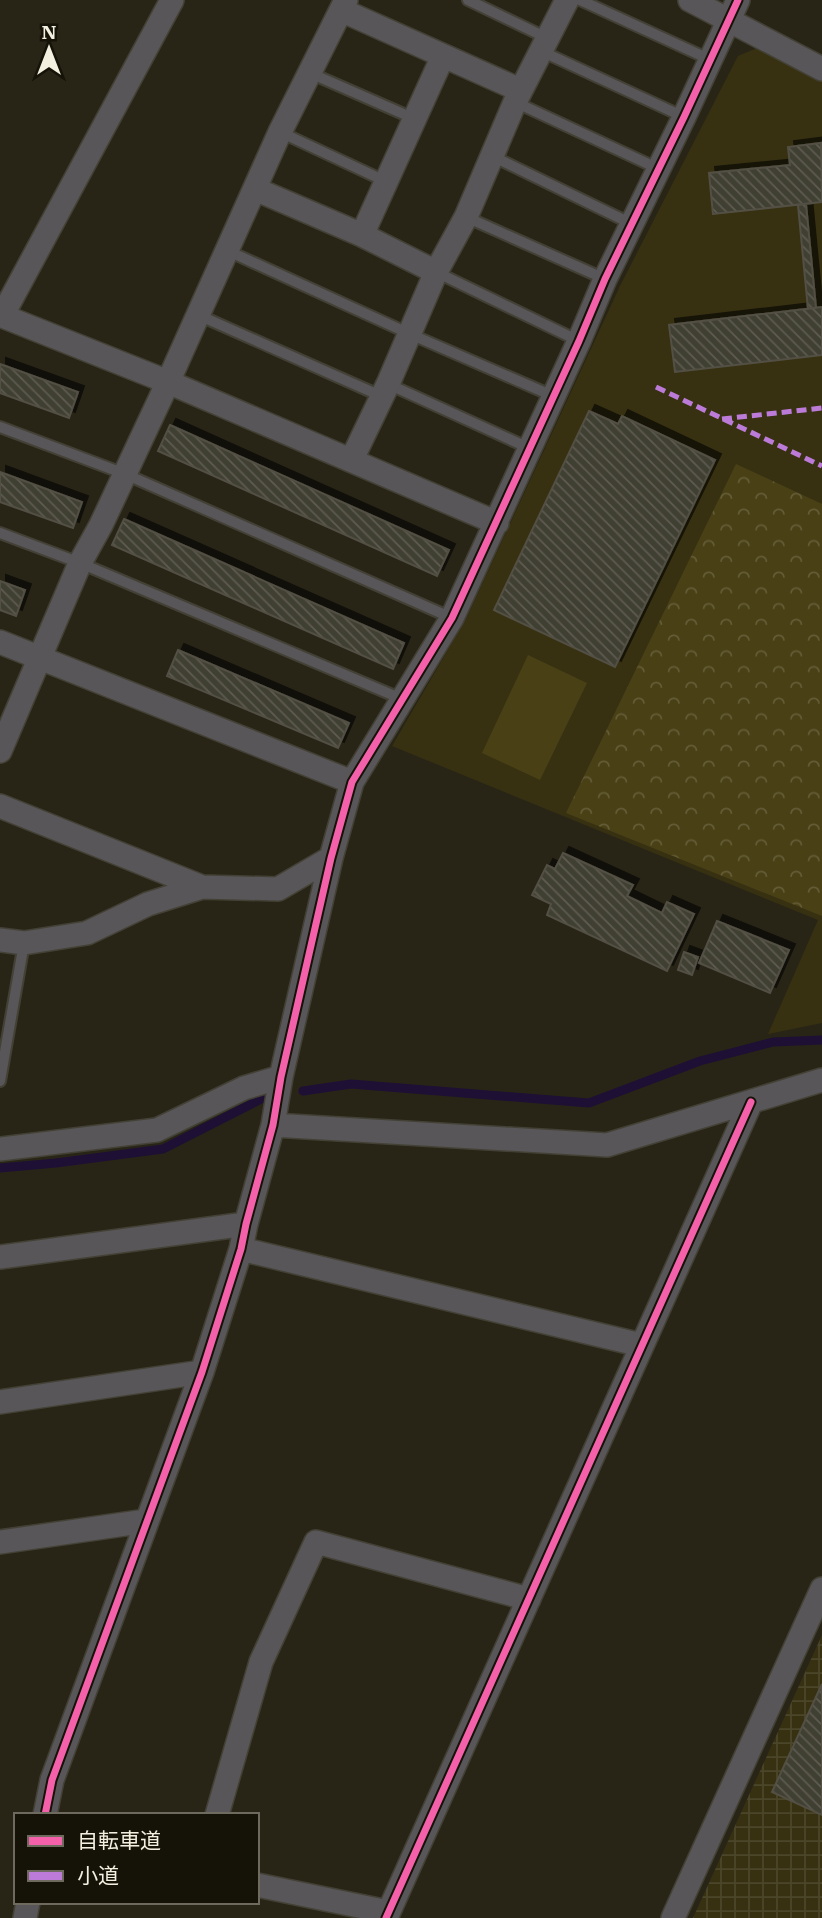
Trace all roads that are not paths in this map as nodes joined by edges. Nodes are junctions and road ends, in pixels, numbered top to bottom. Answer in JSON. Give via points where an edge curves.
{"nodes":[{"id":1,"x":172,"y":0,"type":"edge"},
{"id":2,"x":468,"y":0,"type":"edge"},
{"id":3,"x":567,"y":0,"type":"edge"},
{"id":4,"x":580,"y":0,"type":"edge"},
{"id":5,"x":690,"y":0,"type":"edge"},
{"id":6,"x":343,"y":5,"type":"edge"},
{"id":7,"x":734,"y":10,"type":"edge"},
{"id":8,"x":544,"y":44,"type":"junction"},
{"id":9,"x":443,"y":56,"type":"junction"},
{"id":10,"x":712,"y":60,"type":"junction"},
{"id":11,"x":822,"y":69,"type":"edge"},
{"id":12,"x":310,"y":73,"type":"junction"},
{"id":13,"x":517,"y":96,"type":"junction"},
{"id":14,"x":684,"y":117,"type":"junction"},
{"id":15,"x":415,"y":119,"type":"junction"},
{"id":16,"x":280,"y":132,"type":"junction"},
{"id":17,"x":492,"y":156,"type":"junction"},
{"id":18,"x":659,"y":169,"type":"junction"},
{"id":19,"x":385,"y":181,"type":"junction"},
{"id":20,"x":255,"y":189,"type":"junction"},
{"id":21,"x":466,"y":217,"type":"junction"},
{"id":22,"x":632,"y":224,"type":"junction"},
{"id":23,"x":362,"y":235,"type":"junction"},
{"id":24,"x":226,"y":249,"type":"junction"},
{"id":25,"x":436,"y":272,"type":"junction"},
{"id":26,"x":605,"y":279,"type":"junction"},
{"id":27,"x":196,"y":314,"type":"junction"},
{"id":28,"x":1,"y":316,"type":"edge"},
{"id":29,"x":410,"y":334,"type":"junction"},
{"id":30,"x":579,"y":341,"type":"junction"},
{"id":31,"x":168,"y":382,"type":"junction"},
{"id":32,"x":385,"y":390,"type":"junction"},
{"id":33,"x":553,"y":396,"type":"junction"},
{"id":34,"x":0,"y":427,"type":"edge"},
{"id":35,"x":529,"y":447,"type":"junction"},
{"id":36,"x":352,"y":459,"type":"junction"},
{"id":37,"x":125,"y":474,"type":"junction"},
{"id":38,"x":497,"y":523,"type":"junction"},
{"id":39,"x":0,"y":533,"type":"edge"},
{"id":40,"x":80,"y":562,"type":"junction"},
{"id":41,"x":452,"y":618,"type":"junction"},
{"id":42,"x":0,"y":642,"type":"edge"},
{"id":43,"x":41,"y":657,"type":"junction"},
{"id":44,"x":402,"y":699,"type":"junction"},
{"id":45,"x":0,"y":751,"type":"edge"},
{"id":46,"x":352,"y":782,"type":"junction"},
{"id":47,"x":0,"y":806,"type":"edge"},
{"id":48,"x":331,"y":858,"type":"junction"},
{"id":49,"x":202,"y":887,"type":"junction"},
{"id":50,"x":0,"y":940,"type":"edge"},
{"id":51,"x":24,"y":943,"type":"junction"},
{"id":52,"x":281,"y":1077,"type":"junction"},
{"id":53,"x":822,"y":1080,"type":"edge"},
{"id":54,"x":0,"y":1081,"type":"edge"},
{"id":55,"x":751,"y":1102,"type":"junction"},
{"id":56,"x":273,"y":1125,"type":"junction"},
{"id":57,"x":0,"y":1149,"type":"edge"},
{"id":58,"x":246,"y":1224,"type":"junction"},
{"id":59,"x":241,"y":1249,"type":"junction"},
{"id":60,"x":0,"y":1257,"type":"edge"},
{"id":61,"x":641,"y":1345,"type":"junction"},
{"id":62,"x":202,"y":1372,"type":"junction"},
{"id":63,"x":0,"y":1402,"type":"edge"},
{"id":64,"x":146,"y":1521,"type":"junction"},
{"id":65,"x":0,"y":1542,"type":"edge"},
{"id":66,"x":822,"y":1589,"type":"edge"},
{"id":67,"x":529,"y":1600,"type":"junction"},
{"id":68,"x":45,"y":1813,"type":"edge"},
{"id":69,"x":218,"y":1813,"type":"edge"},
{"id":70,"x":259,"y":1885,"type":"edge"},
{"id":71,"x":387,"y":1915,"type":"edge"},
{"id":72,"x":673,"y":1918,"type":"edge"}],
"edges":[{"from":1,"to":28,"type":"street"},
{"from":2,"to":8,"type":"lane"},
{"from":3,"to":8,"type":"street"},
{"from":4,"to":10,"type":"lane"},
{"from":5,"to":7,"type":"street"},
{"from":6,"to":9,"type":"street"},
{"from":6,"to":12,"type":"street"},
{"from":7,"to":10,"type":"street"},
{"from":7,"to":11,"type":"street"},
{"from":8,"to":13,"type":"street"},
{"from":8,"to":14,"type":"lane"},
{"from":9,"to":13,"type":"street"},
{"from":9,"to":15,"type":"street"},
{"from":10,"to":14,"type":"street"},
{"from":12,"to":15,"type":"lane"},
{"from":12,"to":16,"type":"street"},
{"from":13,"to":17,"type":"street"},
{"from":13,"to":18,"type":"lane"},
{"from":14,"to":18,"type":"street"},
{"from":15,"to":19,"type":"street"},
{"from":16,"to":19,"type":"lane"},
{"from":16,"to":20,"type":"street"},
{"from":17,"to":21,"type":"street"},
{"from":17,"to":22,"type":"lane"},
{"from":18,"to":22,"type":"street"},
{"from":19,"to":23,"type":"street"},
{"from":20,"to":23,"type":"street"},
{"from":20,"to":24,"type":"street"},
{"from":21,"to":25,"type":"street"},
{"from":21,"to":26,"type":"lane"},
{"from":22,"to":26,"type":"street"},
{"from":23,"to":25,"type":"street"},
{"from":24,"to":27,"type":"street"},
{"from":24,"to":29,"type":"lane"},
{"from":25,"to":29,"type":"street"},
{"from":25,"to":30,"type":"lane"},
{"from":26,"to":30,"type":"street"},
{"from":27,"to":31,"type":"street"},
{"from":27,"to":32,"type":"lane"},
{"from":28,"to":31,"type":"street"},
{"from":29,"to":32,"type":"street"},
{"from":29,"to":33,"type":"lane"},
{"from":30,"to":33,"type":"street"},
{"from":31,"to":36,"type":"street"},
{"from":31,"to":37,"type":"street"},
{"from":32,"to":35,"type":"lane"},
{"from":32,"to":36,"type":"street"},
{"from":33,"to":35,"type":"street"},
{"from":34,"to":37,"type":"lane"},
{"from":35,"to":38,"type":"street"},
{"from":36,"to":38,"type":"street"},
{"from":37,"to":40,"type":"street"},
{"from":37,"to":41,"type":"lane"},
{"from":38,"to":41,"type":"street"},
{"from":39,"to":40,"type":"lane"},
{"from":40,"to":43,"type":"street"},
{"from":40,"to":44,"type":"lane"},
{"from":41,"to":44,"type":"street"},
{"from":42,"to":43,"type":"street"},
{"from":43,"to":45,"type":"street"},
{"from":43,"to":46,"type":"street"},
{"from":44,"to":46,"type":"street"},
{"from":46,"to":48,"type":"street"},
{"from":47,"to":49,"type":"street"},
{"from":48,"to":49,"type":"street","via":[[278,889]]},
{"from":48,"to":52,"type":"street"},
{"from":49,"to":51,"type":"street","via":[[148,904],[87,933]]},
{"from":50,"to":51,"type":"street"},
{"from":51,"to":54,"type":"lane"},
{"from":52,"to":56,"type":"street"},
{"from":52,"to":57,"type":"street","via":[[244,1088],[157,1130]]},
{"from":53,"to":55,"type":"street"},
{"from":55,"to":56,"type":"street","via":[[607,1145]]},
{"from":55,"to":61,"type":"street"},
{"from":56,"to":58,"type":"street"},
{"from":58,"to":59,"type":"street"},
{"from":58,"to":60,"type":"street"},
{"from":59,"to":61,"type":"street"},
{"from":59,"to":62,"type":"street"},
{"from":61,"to":67,"type":"street"},
{"from":62,"to":63,"type":"street"},
{"from":62,"to":64,"type":"street"},
{"from":64,"to":65,"type":"street"},
{"from":64,"to":68,"type":"street","via":[[52,1780]]},
{"from":66,"to":72,"type":"street"},
{"from":67,"to":69,"type":"street","via":[[316,1542],[261,1662]]},
{"from":67,"to":71,"type":"street"},
{"from":70,"to":71,"type":"street"}]}
